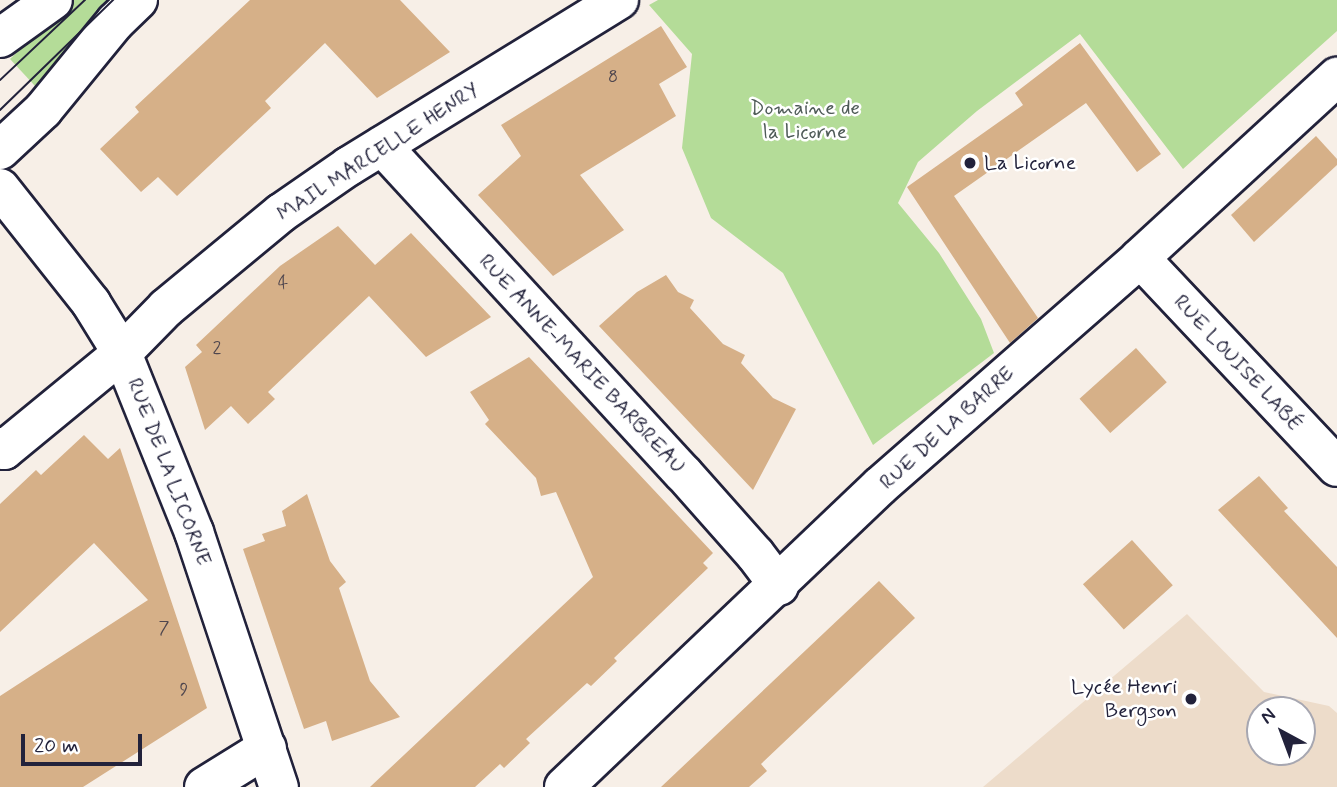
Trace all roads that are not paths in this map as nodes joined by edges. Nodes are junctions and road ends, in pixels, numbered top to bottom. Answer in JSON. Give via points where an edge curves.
{"nodes":[{"id":1,"x":52,"y":0,"type":"edge"},
{"id":2,"x":138,"y":0,"type":"edge"},
{"id":3,"x":619,"y":0,"type":"edge"},
{"id":4,"x":0,"y":38,"type":"edge"},
{"id":5,"x":1337,"y":77,"type":"edge"},
{"id":6,"x":382,"y":146,"type":"junction"},
{"id":7,"x":0,"y":150,"type":"edge"},
{"id":8,"x":0,"y":188,"type":"edge"},
{"id":9,"x":1140,"y":258,"type":"junction"},
{"id":10,"x":122,"y":353,"type":"junction"},
{"id":11,"x":0,"y":447,"type":"edge"},
{"id":12,"x":1337,"y":467,"type":"edge"},
{"id":13,"x":779,"y":586,"type":"junction"},
{"id":14,"x":267,"y":748,"type":"junction"},
{"id":15,"x":204,"y":787,"type":"edge"},
{"id":16,"x":279,"y":787,"type":"edge"},
{"id":17,"x":564,"y":787,"type":"edge"}],
"edges":[{"from":1,"to":4,"type":"street"},
{"from":2,"to":7,"type":"street","via":[[43,110]]},
{"from":3,"to":6,"type":"street","name":"MAIL MARCELLE HENRY"},
{"from":5,"to":9,"type":"street","name":"RUE DE LA BARRE"},
{"from":6,"to":10,"type":"street","name":"MAIL MARCELLE HENRY","via":[[281,213],[166,308]]},
{"from":6,"to":13,"type":"street","name":"RUE ANNE-MARIE BARBREAU","via":[[683,473]]},
{"from":8,"to":10,"type":"street","name":"RUE DE LA LICORNE","via":[[91,303]]},
{"from":9,"to":12,"type":"street","name":"RUE LOUISE LABÉ"},
{"from":9,"to":13,"type":"street","name":"RUE DE LA BARRE","via":[[880,486]]},
{"from":10,"to":11,"type":"street","name":"MAIL MARCELLE HENRY","via":[[4,450]]},
{"from":10,"to":14,"type":"street","name":"RUE DE LA LICORNE","via":[[194,532]]},
{"from":13,"to":17,"type":"street","name":"RUE DE LA BARRE"},
{"from":14,"to":15,"type":"street"},
{"from":14,"to":16,"type":"street","name":"RUE DE LA LICORNE"}]}
